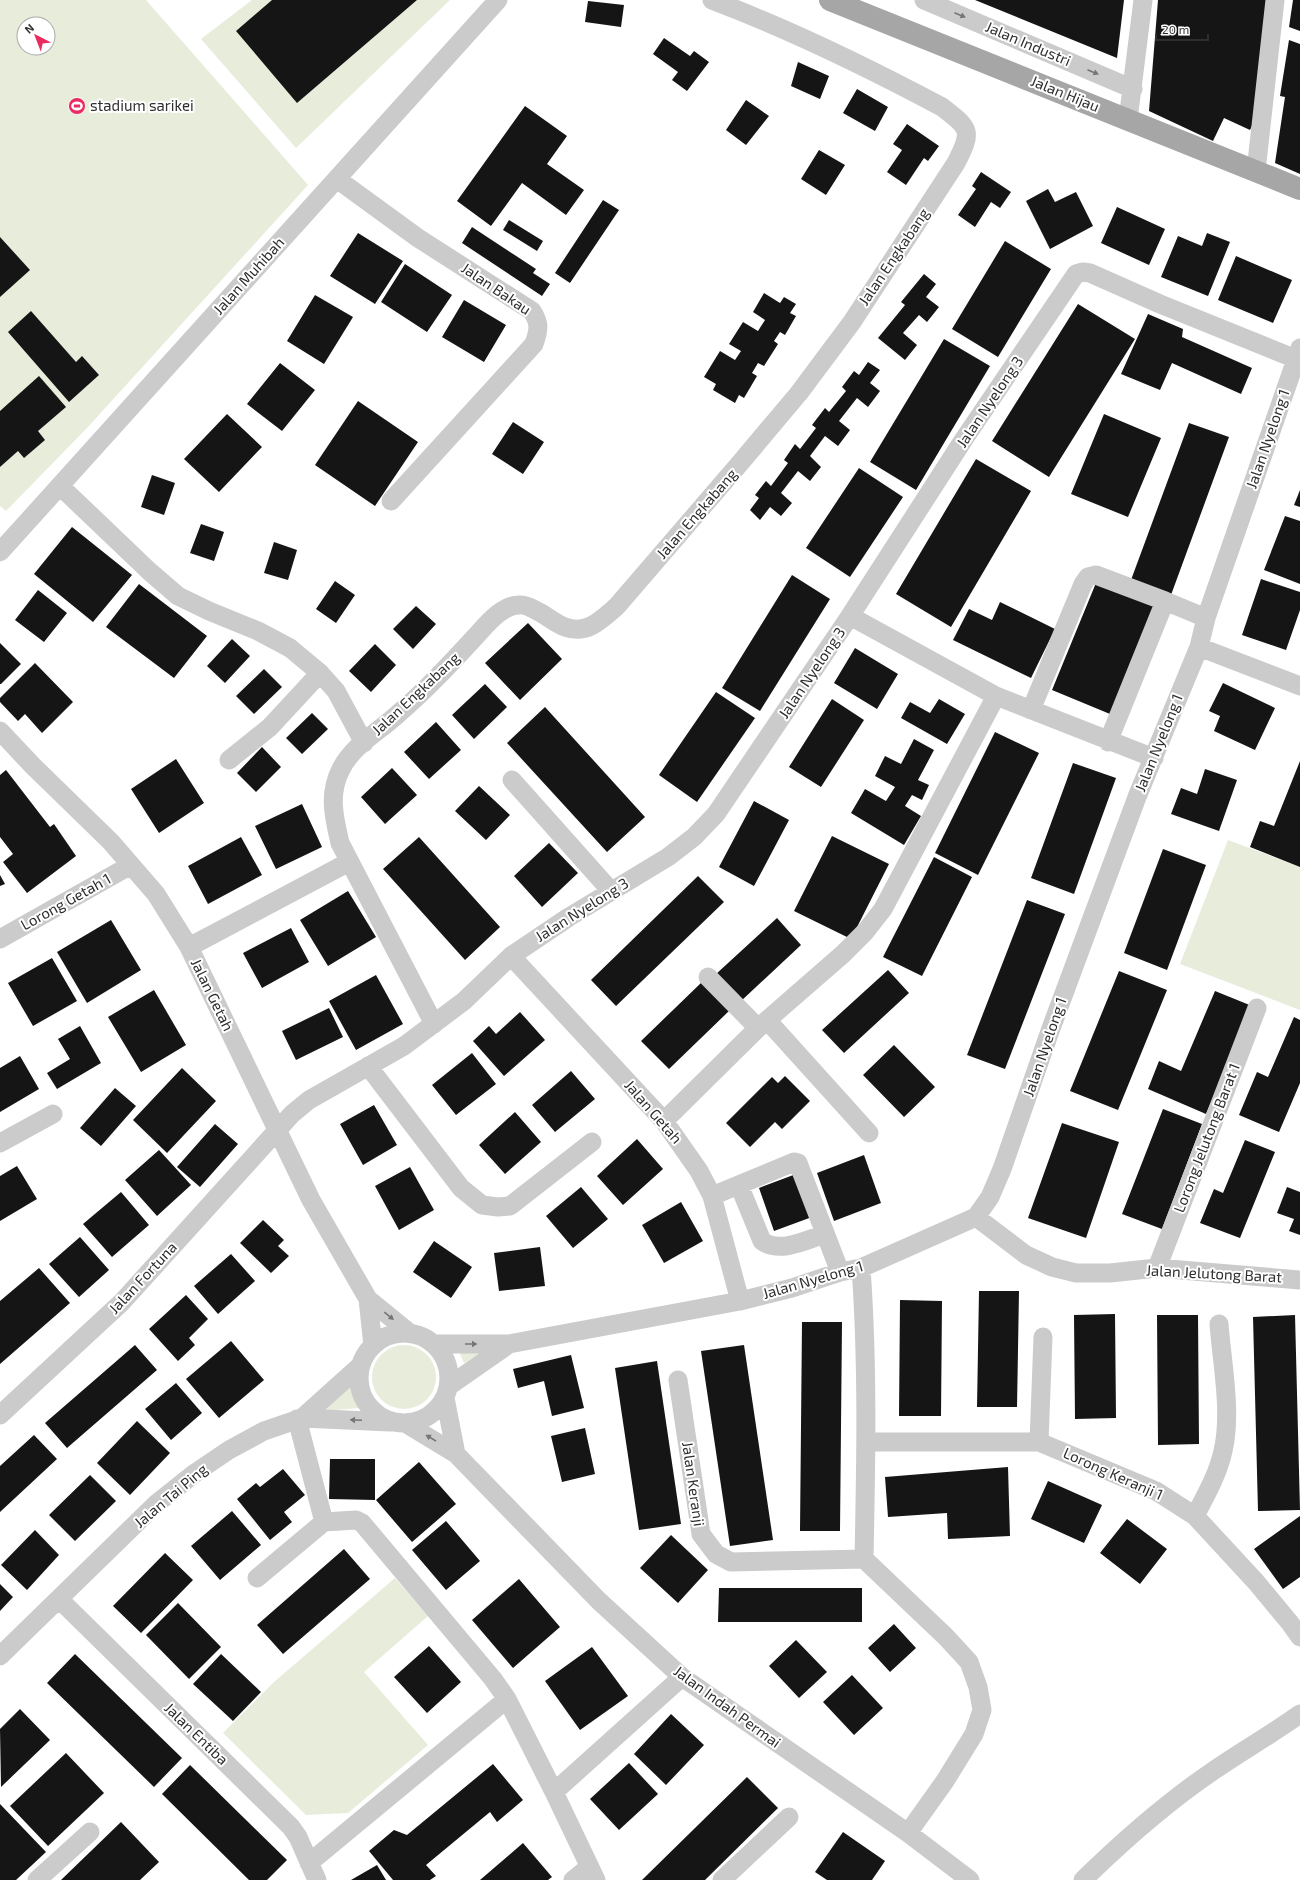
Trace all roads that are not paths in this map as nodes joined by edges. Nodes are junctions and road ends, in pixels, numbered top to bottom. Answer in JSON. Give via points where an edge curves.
{"nodes":[{"id":1,"x":498,"y":0,"type":"edge"},
{"id":2,"x":712,"y":0,"type":"edge"},
{"id":3,"x":830,"y":0,"type":"edge"},
{"id":4,"x":924,"y":0,"type":"edge"},
{"id":5,"x":1142,"y":0,"type":"edge"},
{"id":6,"x":1275,"y":0,"type":"edge"},
{"id":7,"x":1132,"y":89,"type":"junction"},
{"id":8,"x":1128,"y":120,"type":"junction"},
{"id":9,"x":1256,"y":171,"type":"junction"},
{"id":10,"x":337,"y":179,"type":"junction"},
{"id":11,"x":1300,"y":189,"type":"edge"},
{"id":12,"x":1298,"y":353,"type":"edge"},
{"id":13,"x":60,"y":486,"type":"junction"},
{"id":14,"x":391,"y":501,"type":"dead end"},
{"id":15,"x":0,"y":552,"type":"edge"},
{"id":16,"x":1165,"y":601,"type":"junction"},
{"id":17,"x":850,"y":616,"type":"junction"},
{"id":18,"x":1206,"y":618,"type":"junction"},
{"id":19,"x":1199,"y":647,"type":"junction"},
{"id":20,"x":320,"y":673,"type":"junction"},
{"id":21,"x":1300,"y":686,"type":"edge"},
{"id":22,"x":996,"y":696,"type":"junction"},
{"id":23,"x":1031,"y":710,"type":"junction"},
{"id":24,"x":0,"y":731,"type":"edge"},
{"id":25,"x":1108,"y":742,"type":"junction"},
{"id":26,"x":364,"y":743,"type":"junction"},
{"id":27,"x":1154,"y":758,"type":"junction"},
{"id":28,"x":229,"y":760,"type":"dead end"},
{"id":29,"x":512,"y":780,"type":"dead end"},
{"id":30,"x":350,"y":862,"type":"junction"},
{"id":31,"x":132,"y":865,"type":"junction"},
{"id":32,"x":611,"y":891,"type":"junction"},
{"id":33,"x":0,"y":939,"type":"edge"},
{"id":34,"x":189,"y":947,"type":"junction"},
{"id":35,"x":511,"y":956,"type":"junction"},
{"id":36,"x":708,"y":976,"type":"dead end"},
{"id":37,"x":1257,"y":1008,"type":"dead end"},
{"id":38,"x":434,"y":1024,"type":"junction"},
{"id":39,"x":762,"y":1024,"type":"junction"},
{"id":40,"x":368,"y":1066,"type":"junction"},
{"id":41,"x":53,"y":1114,"type":"dead end"},
{"id":42,"x":664,"y":1121,"type":"junction"},
{"id":43,"x":278,"y":1132,"type":"junction"},
{"id":44,"x":869,"y":1133,"type":"dead end"},
{"id":45,"x":592,"y":1142,"type":"dead end"},
{"id":46,"x":0,"y":1143,"type":"edge"},
{"id":47,"x":739,"y":1185,"type":"junction"},
{"id":48,"x":712,"y":1196,"type":"junction"},
{"id":49,"x":976,"y":1217,"type":"junction"},
{"id":50,"x":825,"y":1234,"type":"junction"},
{"id":51,"x":861,"y":1268,"type":"junction"},
{"id":52,"x":1157,"y":1268,"type":"junction"},
{"id":53,"x":840,"y":1272,"type":"junction"},
{"id":54,"x":1300,"y":1280,"type":"edge"},
{"id":55,"x":368,"y":1299,"type":"junction"},
{"id":56,"x":740,"y":1301,"type":"junction"},
{"id":57,"x":1219,"y":1324,"type":"dead end"},
{"id":58,"x":411,"y":1334,"type":"junction"},
{"id":59,"x":1043,"y":1337,"type":"dead end"},
{"id":60,"x":433,"y":1344,"type":"junction"},
{"id":61,"x":509,"y":1344,"type":"junction"},
{"id":62,"x":373,"y":1346,"type":"junction"},
{"id":63,"x":361,"y":1365,"type":"junction"},
{"id":64,"x":678,"y":1380,"type":"dead end"},
{"id":65,"x":447,"y":1392,"type":"junction"},
{"id":66,"x":0,"y":1415,"type":"edge"},
{"id":67,"x":299,"y":1419,"type":"junction"},
{"id":68,"x":400,"y":1422,"type":"junction"},
{"id":69,"x":866,"y":1442,"type":"junction"},
{"id":70,"x":1039,"y":1442,"type":"junction"},
{"id":71,"x":456,"y":1454,"type":"junction"},
{"id":72,"x":1195,"y":1516,"type":"junction"},
{"id":73,"x":324,"y":1522,"type":"junction"},
{"id":74,"x":864,"y":1559,"type":"junction"},
{"id":75,"x":257,"y":1578,"type":"dead end"},
{"id":76,"x":59,"y":1599,"type":"junction"},
{"id":77,"x":1297,"y":1625,"type":"edge"},
{"id":78,"x":0,"y":1656,"type":"edge"},
{"id":79,"x":682,"y":1677,"type":"junction"},
{"id":80,"x":507,"y":1699,"type":"junction"},
{"id":81,"x":1300,"y":1714,"type":"edge"},
{"id":82,"x":554,"y":1792,"type":"junction"},
{"id":83,"x":789,"y":1817,"type":"dead end"},
{"id":84,"x":90,"y":1832,"type":"dead end"},
{"id":85,"x":908,"y":1833,"type":"junction"},
{"id":86,"x":309,"y":1863,"type":"junction"},
{"id":87,"x":593,"y":1873,"type":"edge"},
{"id":88,"x":37,"y":1880,"type":"edge"},
{"id":89,"x":317,"y":1880,"type":"edge"},
{"id":90,"x":573,"y":1880,"type":"edge"},
{"id":91,"x":722,"y":1880,"type":"edge"},
{"id":92,"x":970,"y":1880,"type":"edge"},
{"id":93,"x":1083,"y":1880,"type":"edge"}],
"edges":[{"from":1,"to":10,"type":"street","name":"Jalan Muhibah"},
{"from":2,"to":26,"type":"street","name":"Jalan Engkabang","via":[[823,46],[942,107],[966,130],[967,141],[956,163],[864,303],[799,392],[617,606],[595,625],[577,630],[564,627],[530,608],[519,605],[502,610],[433,682]]},
{"from":3,"to":8,"type":"main road","name":"Jalan Hijau"},
{"from":4,"to":7,"type":"street","name":"Jalan Industri","one_way":true},
{"from":5,"to":7,"type":"street"},
{"from":6,"to":9,"type":"street"},
{"from":7,"to":8,"type":"street"},
{"from":8,"to":9,"type":"main road","name":"Jalan Hijau"},
{"from":9,"to":11,"type":"main road","name":"Jalan Hijau"},
{"from":10,"to":13,"type":"street","name":"Jalan Muhibah"},
{"from":10,"to":14,"type":"street","name":"Jalan Bakau","via":[[418,238],[532,311],[538,320],[539,331],[534,344]]},
{"from":12,"to":17,"type":"street","name":"Jalan Nyelong 3","via":[[1167,307],[1090,273],[1076,274],[964,439]]},
{"from":12,"to":18,"type":"street","name":"Jalan Nyelong 1"},
{"from":13,"to":15,"type":"street","name":"Jalan Muhibah"},
{"from":13,"to":20,"type":"street","via":[[178,596],[290,648]]},
{"from":16,"to":18,"type":"street"},
{"from":16,"to":23,"type":"street","via":[[1096,575],[1088,577]]},
{"from":16,"to":25,"type":"street"},
{"from":17,"to":22,"type":"street"},
{"from":17,"to":32,"type":"street","name":"Jalan Nyelong 3","via":[[716,814],[694,837],[668,857]]},
{"from":18,"to":19,"type":"street","name":"Jalan Nyelong 1"},
{"from":19,"to":21,"type":"street"},
{"from":19,"to":27,"type":"street","name":"Jalan Nyelong 1"},
{"from":20,"to":26,"type":"street","via":[[336,691]]},
{"from":20,"to":28,"type":"street","via":[[270,727]]},
{"from":22,"to":23,"type":"street"},
{"from":22,"to":39,"type":"street","via":[[883,909],[843,954]]},
{"from":23,"to":25,"type":"street"},
{"from":24,"to":31,"type":"street","name":"Jalan Getah"},
{"from":25,"to":27,"type":"street"},
{"from":26,"to":30,"type":"street","name":"Jalan Engkabang","via":[[341,768],[334,784],[332,798],[340,843]]},
{"from":27,"to":49,"type":"street","name":"Jalan Nyelong 1","via":[[1050,1031],[1005,1162],[990,1197]]},
{"from":29,"to":32,"type":"street"},
{"from":30,"to":34,"type":"street"},
{"from":30,"to":38,"type":"street","name":"Jalan Engkabang"},
{"from":31,"to":33,"type":"street","name":"Lorong Getah 1"},
{"from":31,"to":34,"type":"street","name":"Jalan Getah","via":[[156,894]]},
{"from":32,"to":35,"type":"street","name":"Jalan Nyelong 3"},
{"from":34,"to":43,"type":"street","name":"Jalan Getah"},
{"from":35,"to":38,"type":"street","name":"Jalan Nyelong 3","via":[[464,1001]]},
{"from":35,"to":42,"type":"street","name":"Jalan Getah"},
{"from":36,"to":39,"type":"street"},
{"from":37,"to":52,"type":"street","name":"Lorong Jelutong Barat 1"},
{"from":38,"to":40,"type":"street","name":"Jalan Nyelong 3","via":[[404,1046]]},
{"from":39,"to":42,"type":"street"},
{"from":39,"to":44,"type":"street"},
{"from":40,"to":43,"type":"street","name":"Jalan Nyelong 3","via":[[309,1100],[292,1114]]},
{"from":40,"to":45,"type":"street","via":[[461,1188],[482,1205],[510,1206]]},
{"from":41,"to":46,"type":"street"},
{"from":42,"to":48,"type":"street","name":"Jalan Getah","via":[[699,1171]]},
{"from":43,"to":55,"type":"street","name":"Jalan Getah","via":[[311,1200]]},
{"from":43,"to":66,"type":"street","name":"Jalan Fortuna","via":[[122,1302]]},
{"from":47,"to":48,"type":"street"},
{"from":47,"to":50,"type":"street","via":[[762,1241],[767,1245],[786,1246]]},
{"from":47,"to":50,"type":"street","via":[[794,1162],[798,1163]]},
{"from":48,"to":56,"type":"street","name":"Jalan Getah"},
{"from":49,"to":51,"type":"street","name":"Jalan Nyelong 1"},
{"from":49,"to":52,"type":"street","name":"Jalan Jelutong Barat","via":[[1026,1254],[1052,1267],[1076,1273]]},
{"from":50,"to":53,"type":"street"},
{"from":51,"to":53,"type":"street","name":"Jalan Nyelong 1"},
{"from":51,"to":69,"type":"street"},
{"from":52,"to":54,"type":"street","name":"Jalan Jelutong Barat"},
{"from":53,"to":56,"type":"street","name":"Jalan Nyelong 1"},
{"from":55,"to":58,"type":"street","one_way":true},
{"from":55,"to":62,"type":"street"},
{"from":56,"to":61,"type":"street","name":"Jalan Nyelong 1"},
{"from":57,"to":72,"type":"street","via":[[1227,1423],[1224,1451]]},
{"from":58,"to":60,"type":"street","via":[[428,1339]]},
{"from":58,"to":62,"type":"street","via":[[388,1336]]},
{"from":59,"to":70,"type":"street"},
{"from":60,"to":61,"type":"street","one_way":true},
{"from":60,"to":65,"type":"street","via":[[439,1348],[446,1360],[449,1372]]},
{"from":61,"to":65,"type":"street","name":"Jalan Nyelong 1"},
{"from":62,"to":63,"type":"street"},
{"from":63,"to":67,"type":"street","name":"Jalan Tai Ping"},
{"from":63,"to":68,"type":"street","via":[[361,1392],[367,1404],[376,1414]]},
{"from":64,"to":74,"type":"street","name":"Jalan Keranji","via":[[701,1534],[716,1554],[731,1562]]},
{"from":65,"to":68,"type":"street","via":[[437,1409],[426,1417],[414,1422]]},
{"from":65,"to":71,"type":"street"},
{"from":68,"to":67,"type":"street","one_way":true},
{"from":67,"to":73,"type":"street"},
{"from":67,"to":76,"type":"street","name":"Jalan Tai Ping","via":[[264,1431],[194,1473],[156,1504]]},
{"from":71,"to":68,"type":"street","name":"Jalan Indah Permai","one_way":true},
{"from":69,"to":70,"type":"street","name":"Lorong Keranji 1"},
{"from":69,"to":74,"type":"street"},
{"from":70,"to":72,"type":"street","name":"Lorong Keranji 1","via":[[1156,1491]]},
{"from":71,"to":79,"type":"street","name":"Jalan Indah Permai","via":[[600,1601]]},
{"from":72,"to":77,"type":"street","name":"Lorong Keranji 1"},
{"from":73,"to":75,"type":"street"},
{"from":73,"to":80,"type":"street","via":[[356,1520],[362,1523]]},
{"from":74,"to":85,"type":"street","via":[[946,1637],[968,1662],[978,1687],[982,1710],[974,1734]]},
{"from":76,"to":78,"type":"street","name":"Jalan Tai Ping"},
{"from":76,"to":86,"type":"street","name":"Jalan Entiba","via":[[291,1827]]},
{"from":79,"to":82,"type":"street"},
{"from":79,"to":85,"type":"street","name":"Jalan Indah Permai"},
{"from":80,"to":82,"type":"street"},
{"from":80,"to":86,"type":"street"},
{"from":81,"to":93,"type":"street","via":[[1213,1771],[1167,1805],[1127,1837]]},
{"from":82,"to":87,"type":"street"},
{"from":83,"to":91,"type":"street"},
{"from":84,"to":88,"type":"street"},
{"from":85,"to":92,"type":"street","name":"Jalan Indah Permai"},
{"from":86,"to":89,"type":"street","name":"Jalan Entiba"},
{"from":87,"to":90,"type":"street"}]}
